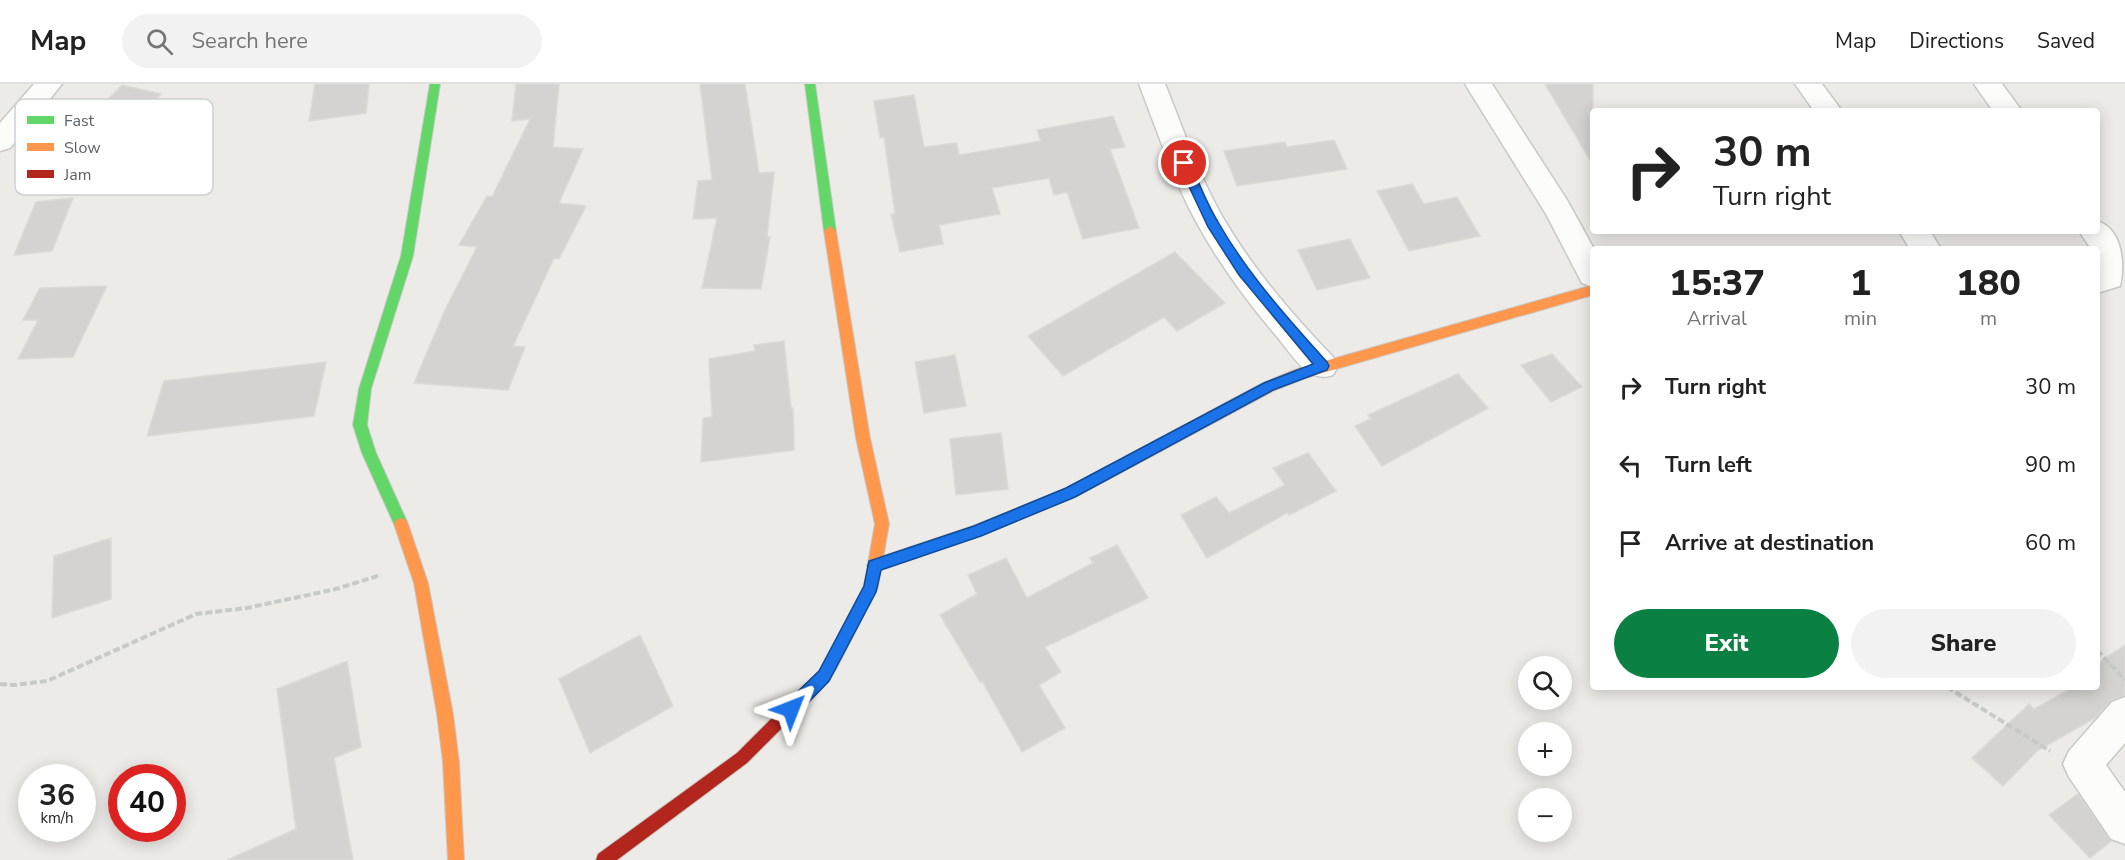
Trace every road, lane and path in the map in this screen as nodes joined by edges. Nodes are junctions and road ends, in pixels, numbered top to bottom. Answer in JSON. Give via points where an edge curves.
{"nodes":[{"id":1,"x":49,"y":84,"type":"edge"},
{"id":2,"x":435,"y":84,"type":"edge"},
{"id":3,"x":810,"y":84,"type":"edge"},
{"id":4,"x":1152,"y":84,"type":"edge"},
{"id":5,"x":1478,"y":84,"type":"edge"},
{"id":6,"x":1808,"y":84,"type":"edge"},
{"id":7,"x":1987,"y":84,"type":"edge"},
{"id":8,"x":36,"y":99,"type":"edge"},
{"id":9,"x":1826,"y":108,"type":"edge"},
{"id":10,"x":2006,"y":108,"type":"edge"},
{"id":11,"x":15,"y":124,"type":"edge"},
{"id":12,"x":0,"y":141,"type":"edge"},
{"id":13,"x":2096,"y":234,"type":"edge"},
{"id":14,"x":1590,"y":269,"type":"edge"},
{"id":15,"x":2100,"y":280,"type":"edge"},
{"id":16,"x":1590,"y":291,"type":"edge"},
{"id":17,"x":1322,"y":366,"type":"junction"},
{"id":18,"x":416,"y":565,"type":"junction"},
{"id":19,"x":874,"y":566,"type":"junction"},
{"id":20,"x":2100,"y":653,"type":"edge"},
{"id":21,"x":2125,"y":681,"type":"edge"},
{"id":22,"x":0,"y":684,"type":"edge"},
{"id":23,"x":1952,"y":690,"type":"edge"},
{"id":24,"x":2125,"y":715,"type":"edge"},
{"id":25,"x":2082,"y":764,"type":"junction"},
{"id":26,"x":2125,"y":825,"type":"edge"},
{"id":27,"x":456,"y":860,"type":"edge"},
{"id":28,"x":604,"y":860,"type":"edge"}],
"edges":[{"from":1,"to":8,"type":"street"},
{"from":2,"to":18,"type":"street","via":[[407,256],[365,389],[360,425]]},
{"from":3,"to":19,"type":"street","via":[[863,438],[882,524]]},
{"from":4,"to":17,"type":"street","via":[[1213,224],[1261,295]]},
{"from":5,"to":14,"type":"street","via":[[1557,208]]},
{"from":6,"to":9,"type":"street"},
{"from":7,"to":10,"type":"street"},
{"from":11,"to":12,"type":"street"},
{"from":13,"to":15,"type":"street","via":[[2113,258],[2114,267],[2109,278]]},
{"from":16,"to":17,"type":"street"},
{"from":17,"to":19,"type":"street","via":[[1268,387],[1070,493]]},
{"from":18,"to":22,"type":"path","via":[[336,589],[247,608],[196,614],[46,681]]},
{"from":18,"to":27,"type":"street","via":[[445,714]]},
{"from":19,"to":28,"type":"street","via":[[871,587],[824,676],[742,758]]},
{"from":20,"to":21,"type":"path"},
{"from":23,"to":25,"type":"path","via":[[2040,747]]},
{"from":24,"to":25,"type":"street"},
{"from":25,"to":26,"type":"street"}]}
